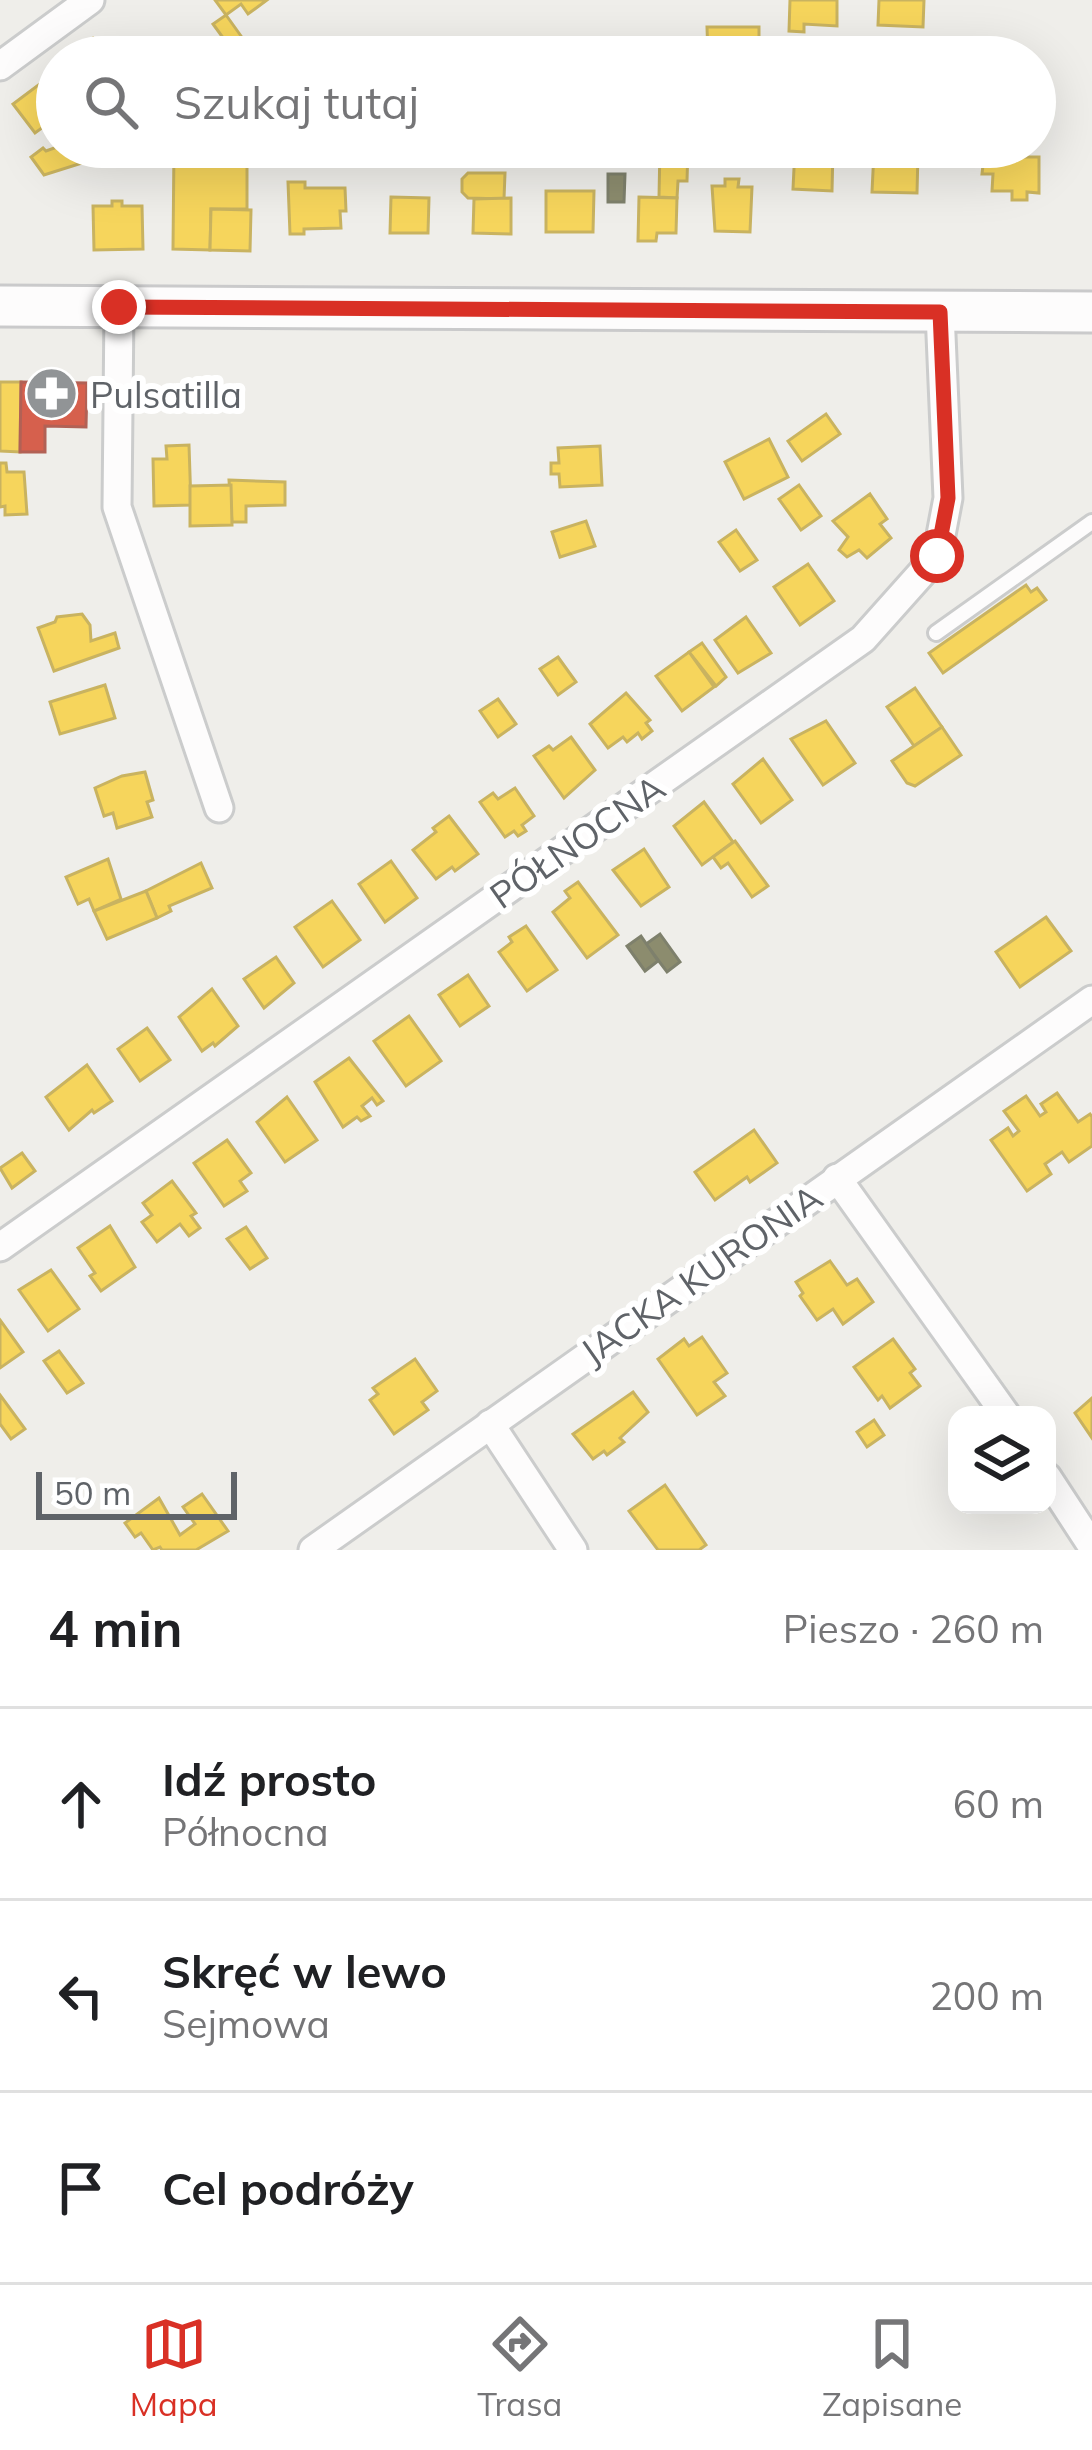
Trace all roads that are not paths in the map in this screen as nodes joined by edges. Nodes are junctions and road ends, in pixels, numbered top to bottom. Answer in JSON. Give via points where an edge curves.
{"nodes":[{"id":1,"x":90,"y":0,"type":"edge"},
{"id":2,"x":41,"y":36,"type":"edge"},
{"id":3,"x":36,"y":40,"type":"edge"},
{"id":4,"x":0,"y":66,"type":"edge"},
{"id":5,"x":0,"y":306,"type":"edge"},
{"id":6,"x":119,"y":307,"type":"junction"},
{"id":7,"x":940,"y":312,"type":"junction"},
{"id":8,"x":1092,"y":312,"type":"edge"},
{"id":9,"x":1092,"y":522,"type":"edge"},
{"id":10,"x":936,"y":633,"type":"dead end"},
{"id":11,"x":219,"y":808,"type":"dead end"},
{"id":12,"x":1092,"y":1000,"type":"edge"},
{"id":13,"x":837,"y":1178,"type":"junction"},
{"id":14,"x":0,"y":1247,"type":"edge"},
{"id":15,"x":1000,"y":1406,"type":"edge"},
{"id":16,"x":490,"y":1424,"type":"junction"},
{"id":17,"x":1056,"y":1491,"type":"edge"},
{"id":18,"x":1092,"y":1546,"type":"edge"},
{"id":19,"x":313,"y":1550,"type":"edge"},
{"id":20,"x":573,"y":1550,"type":"edge"}],
"edges":[{"from":1,"to":2,"type":"street"},
{"from":3,"to":4,"type":"street"},
{"from":5,"to":6,"type":"main road"},
{"from":6,"to":7,"type":"main road"},
{"from":6,"to":11,"type":"street","via":[[117,507]]},
{"from":7,"to":8,"type":"main road"},
{"from":7,"to":14,"type":"street","name":"PÓŁNOCNA","via":[[948,498],[937,556],[863,639]]},
{"from":9,"to":10,"type":"lane"},
{"from":12,"to":13,"type":"street","name":"JACKA KURONIA"},
{"from":13,"to":15,"type":"street"},
{"from":13,"to":16,"type":"street","name":"JACKA KURONIA"},
{"from":16,"to":19,"type":"street","name":"JACKA KURONIA"},
{"from":16,"to":20,"type":"street"},
{"from":17,"to":18,"type":"street"}]}
